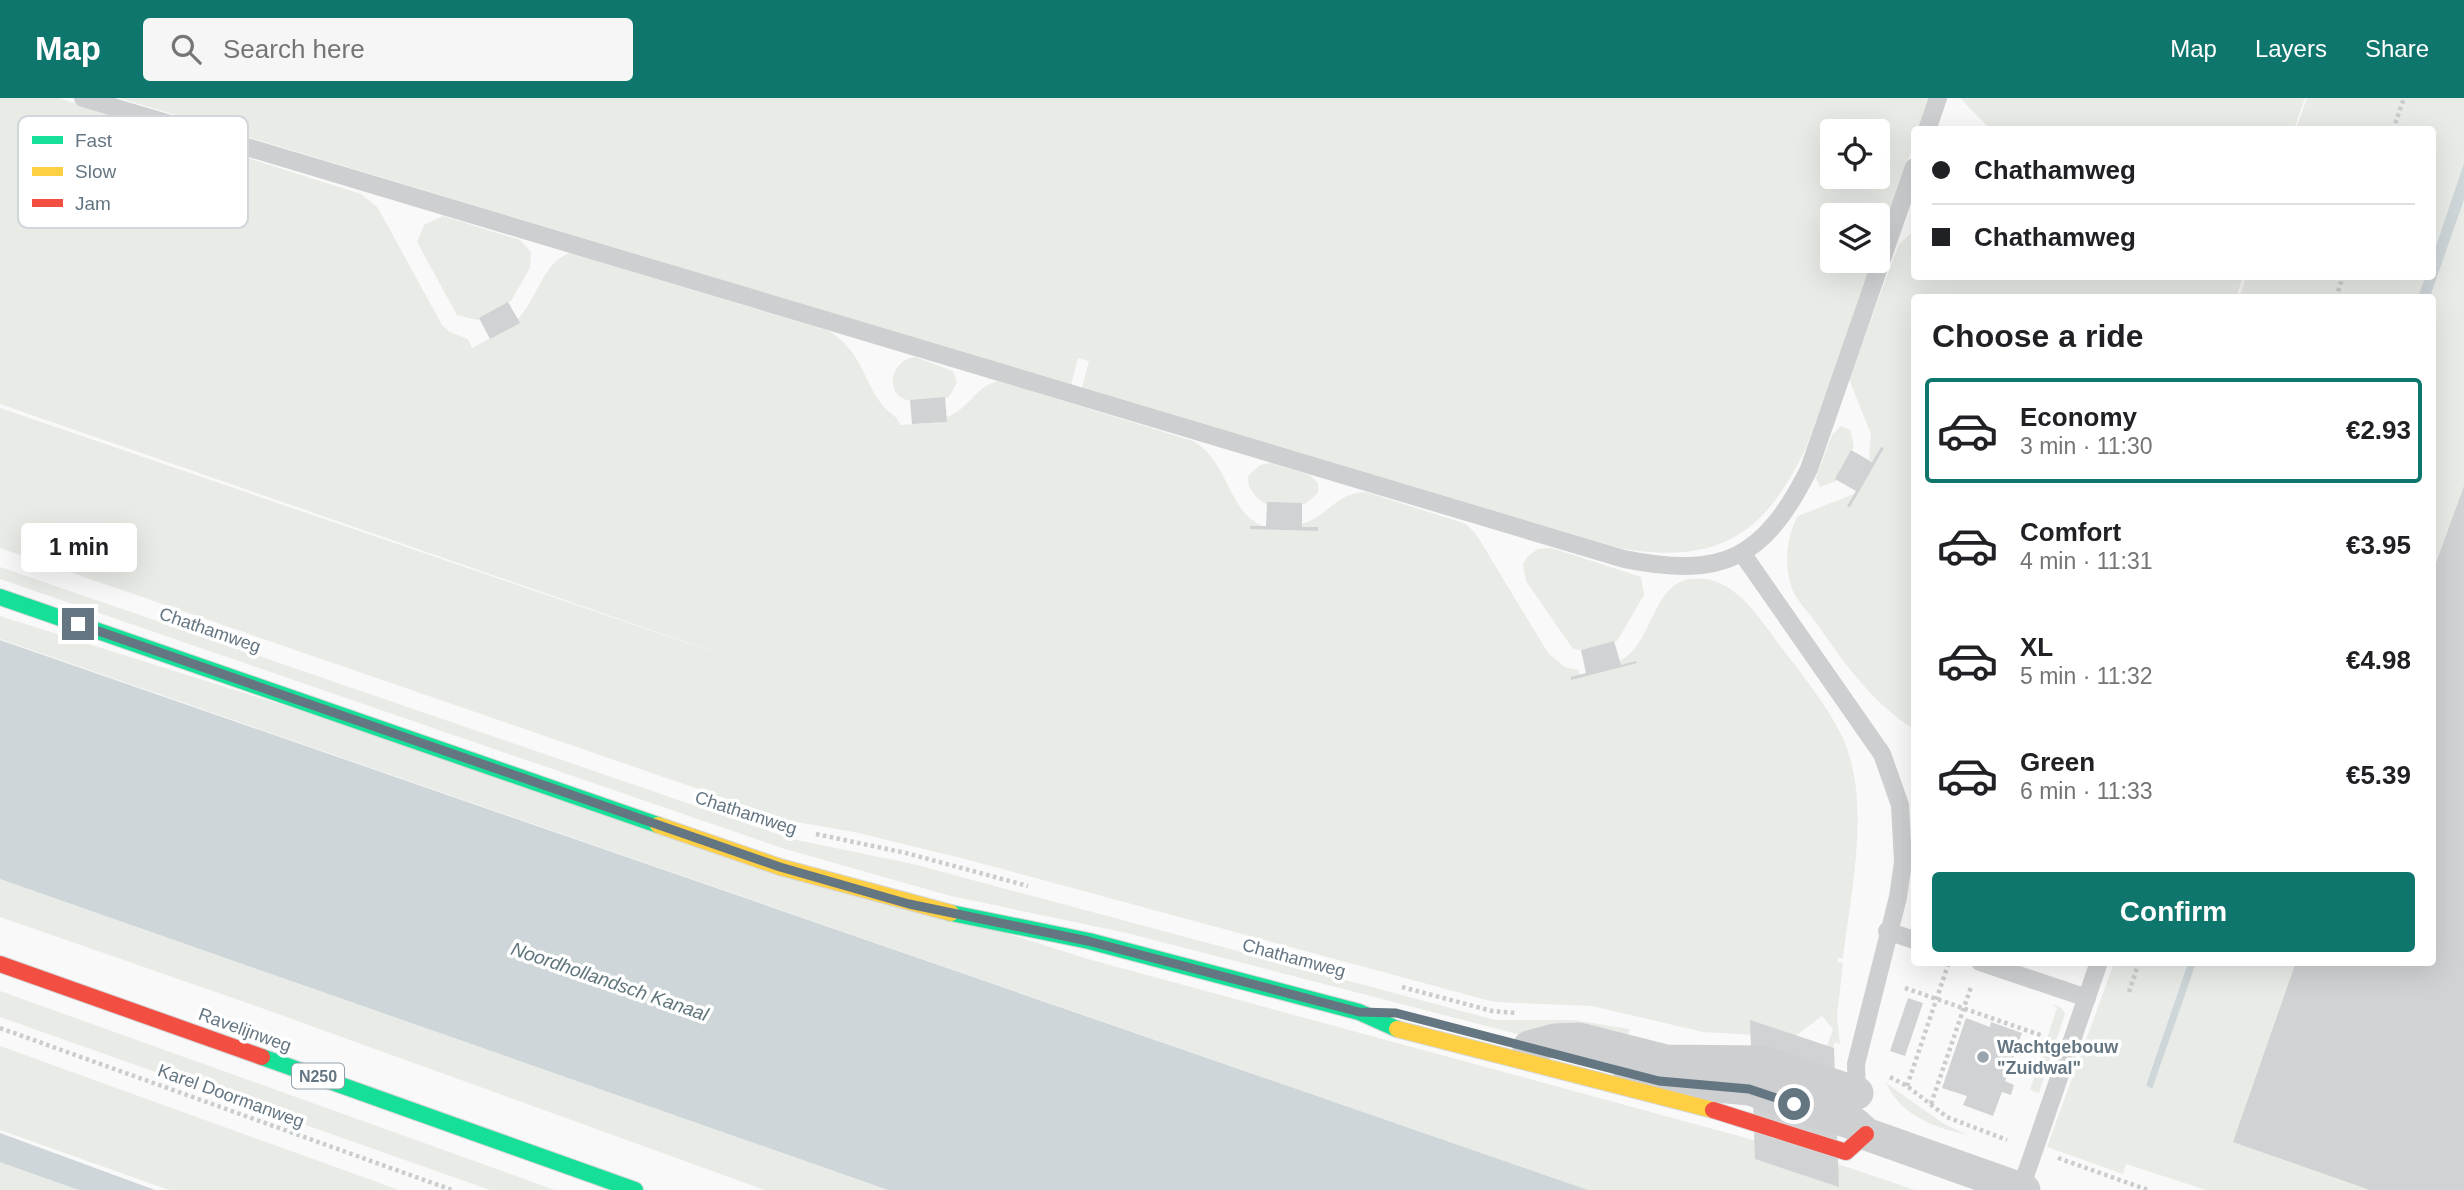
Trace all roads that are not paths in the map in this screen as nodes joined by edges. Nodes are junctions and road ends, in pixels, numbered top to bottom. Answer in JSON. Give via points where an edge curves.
{"nodes":[{"id":1,"x":83,"y":98,"type":"edge"},
{"id":2,"x":1938,"y":98,"type":"edge"},
{"id":3,"x":143,"y":116,"type":"edge"},
{"id":4,"x":1928,"y":126,"type":"edge"},
{"id":5,"x":248,"y":147,"type":"edge"},
{"id":6,"x":1911,"y":176,"type":"edge"},
{"id":7,"x":1742,"y":553,"type":"junction"},
{"id":8,"x":0,"y":597,"type":"edge"},
{"id":9,"x":1888,"y":931,"type":"junction"},
{"id":10,"x":1911,"y":939,"type":"edge"},
{"id":11,"x":0,"y":964,"type":"edge"},
{"id":12,"x":2098,"y":966,"type":"edge"},
{"id":13,"x":1978,"y":968,"type":"edge"},
{"id":14,"x":2087,"y":998,"type":"junction"},
{"id":15,"x":1359,"y":1012,"type":"junction"},
{"id":16,"x":1528,"y":1047,"type":"junction"},
{"id":17,"x":1856,"y":1078,"type":"junction"},
{"id":18,"x":1866,"y":1134,"type":"junction"},
{"id":19,"x":2022,"y":1189,"type":"edge"},
{"id":20,"x":635,"y":1190,"type":"edge"}],
"edges":[{"from":1,"to":3,"type":"lane"},
{"from":2,"to":4,"type":"lane"},
{"from":5,"to":7,"type":"lane","via":[[1624,559],[1683,567],[1721,562]]},
{"from":6,"to":7,"type":"lane","via":[[1809,469],[1772,530]]},
{"from":7,"to":9,"type":"lane","via":[[1882,754],[1892,779],[1900,805],[1903,862]]},
{"from":8,"to":15,"type":"street","name":"Chathamweg","via":[[792,871],[929,909],[1088,941]]},
{"from":9,"to":10,"type":"lane"},
{"from":9,"to":17,"type":"lane"},
{"from":11,"to":20,"type":"street","name":"Ravelijnweg","number":"N250"},
{"from":12,"to":14,"type":"lane"},
{"from":13,"to":14,"type":"lane"},
{"from":14,"to":19,"type":"lane"},
{"from":15,"to":16,"type":"street","name":"Chathamweg","via":[[1396,1013]]},
{"from":15,"to":18,"type":"street","name":"Chathamweg","via":[[1392,1028],[1732,1114],[1846,1152]]},
{"from":16,"to":17,"type":"street","name":"Chathamweg","via":[[1579,1040],[1666,1061],[1763,1062]]},
{"from":16,"to":18,"type":"street","name":"Chathamweg","via":[[1659,1081],[1749,1089],[1855,1124]]},
{"from":17,"to":18,"type":"lane"},
{"from":18,"to":19,"type":"street","name":"Chathamweg"}]}
